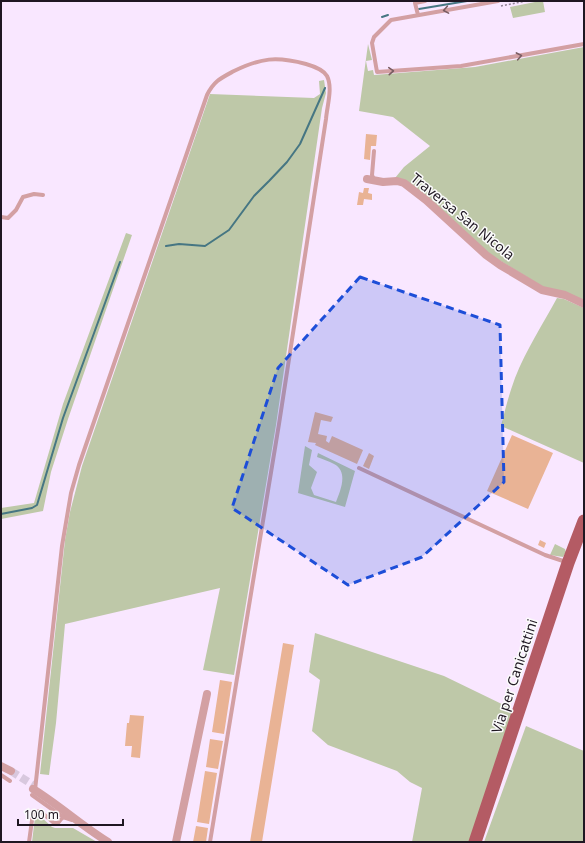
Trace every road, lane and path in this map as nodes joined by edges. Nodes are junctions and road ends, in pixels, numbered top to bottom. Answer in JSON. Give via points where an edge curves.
{"nodes":[{"id":1,"x":425,"y":1,"type":"edge"},
{"id":2,"x":498,"y":1,"type":"edge"},
{"id":3,"x":461,"y":4,"type":"edge"},
{"id":4,"x":418,"y":15,"type":"junction"},
{"id":5,"x":584,"y":44,"type":"edge"},
{"id":6,"x":374,"y":152,"type":"dead end"},
{"id":7,"x":370,"y":180,"type":"joint"},
{"id":8,"x":43,"y":195,"type":"dead end"},
{"id":9,"x":1,"y":217,"type":"edge"},
{"id":10,"x":584,"y":304,"type":"edge"},
{"id":11,"x":359,"y":468,"type":"dead end"},
{"id":12,"x":584,"y":521,"type":"edge"},
{"id":13,"x":584,"y":537,"type":"edge"},
{"id":14,"x":568,"y":563,"type":"junction"},
{"id":15,"x":207,"y":694,"type":"dead end"},
{"id":16,"x":1,"y":766,"type":"edge"},
{"id":17,"x":1,"y":770,"type":"edge"},
{"id":18,"x":1,"y":775,"type":"edge"},
{"id":19,"x":10,"y":776,"type":"junction"},
{"id":20,"x":34,"y":789,"type":"junction"},
{"id":21,"x":64,"y":815,"type":"junction"},
{"id":22,"x":78,"y":822,"type":"junction"},
{"id":23,"x":29,"y":842,"type":"edge"},
{"id":24,"x":108,"y":842,"type":"edge"},
{"id":25,"x":176,"y":842,"type":"edge"},
{"id":26,"x":210,"y":842,"type":"edge"},
{"id":27,"x":475,"y":842,"type":"edge"},
{"id":28,"x":481,"y":842,"type":"edge"}],
"edges":[{"from":1,"to":4,"type":"lane","via":[[415,3]]},
{"from":2,"to":3,"type":"lane"},
{"from":3,"to":4,"type":"lane","one_way":true},
{"from":4,"to":5,"type":"lane","one_way":true,"via":[[391,20],[374,37],[372,43],[377,72],[461,66]]},
{"from":6,"to":7,"type":"lane"},
{"from":7,"to":10,"type":"street","name":"Traversa San Nicola","via":[[404,183],[500,265],[542,290],[565,295]]},
{"from":8,"to":9,"type":"lane","via":[[34,194],[23,198],[8,218]]},
{"from":11,"to":14,"type":"lane","via":[[545,555]]},
{"from":12,"to":14,"type":"main road","name":"Via per Canicattini"},
{"from":13,"to":28,"type":"main road","name":"Via per Canicattini"},
{"from":14,"to":27,"type":"main road","name":"Via per Canicattini"},
{"from":15,"to":25,"type":"street"},
{"from":16,"to":19,"type":"street"},
{"from":17,"to":19,"type":"street"},
{"from":18,"to":19,"type":"lane"},
{"from":20,"to":21,"type":"street"},
{"from":20,"to":22,"type":"street","via":[[60,803]]},
{"from":20,"to":26,"type":"lane","via":[[62,546],[71,493],[207,95],[216,82],[253,62],[277,59],[308,64],[322,70],[327,77],[329,89],[326,119]]},
{"from":21,"to":22,"type":"street"},
{"from":21,"to":23,"type":"lane","via":[[54,824],[40,811],[33,813]]},
{"from":22,"to":24,"type":"street"}]}
